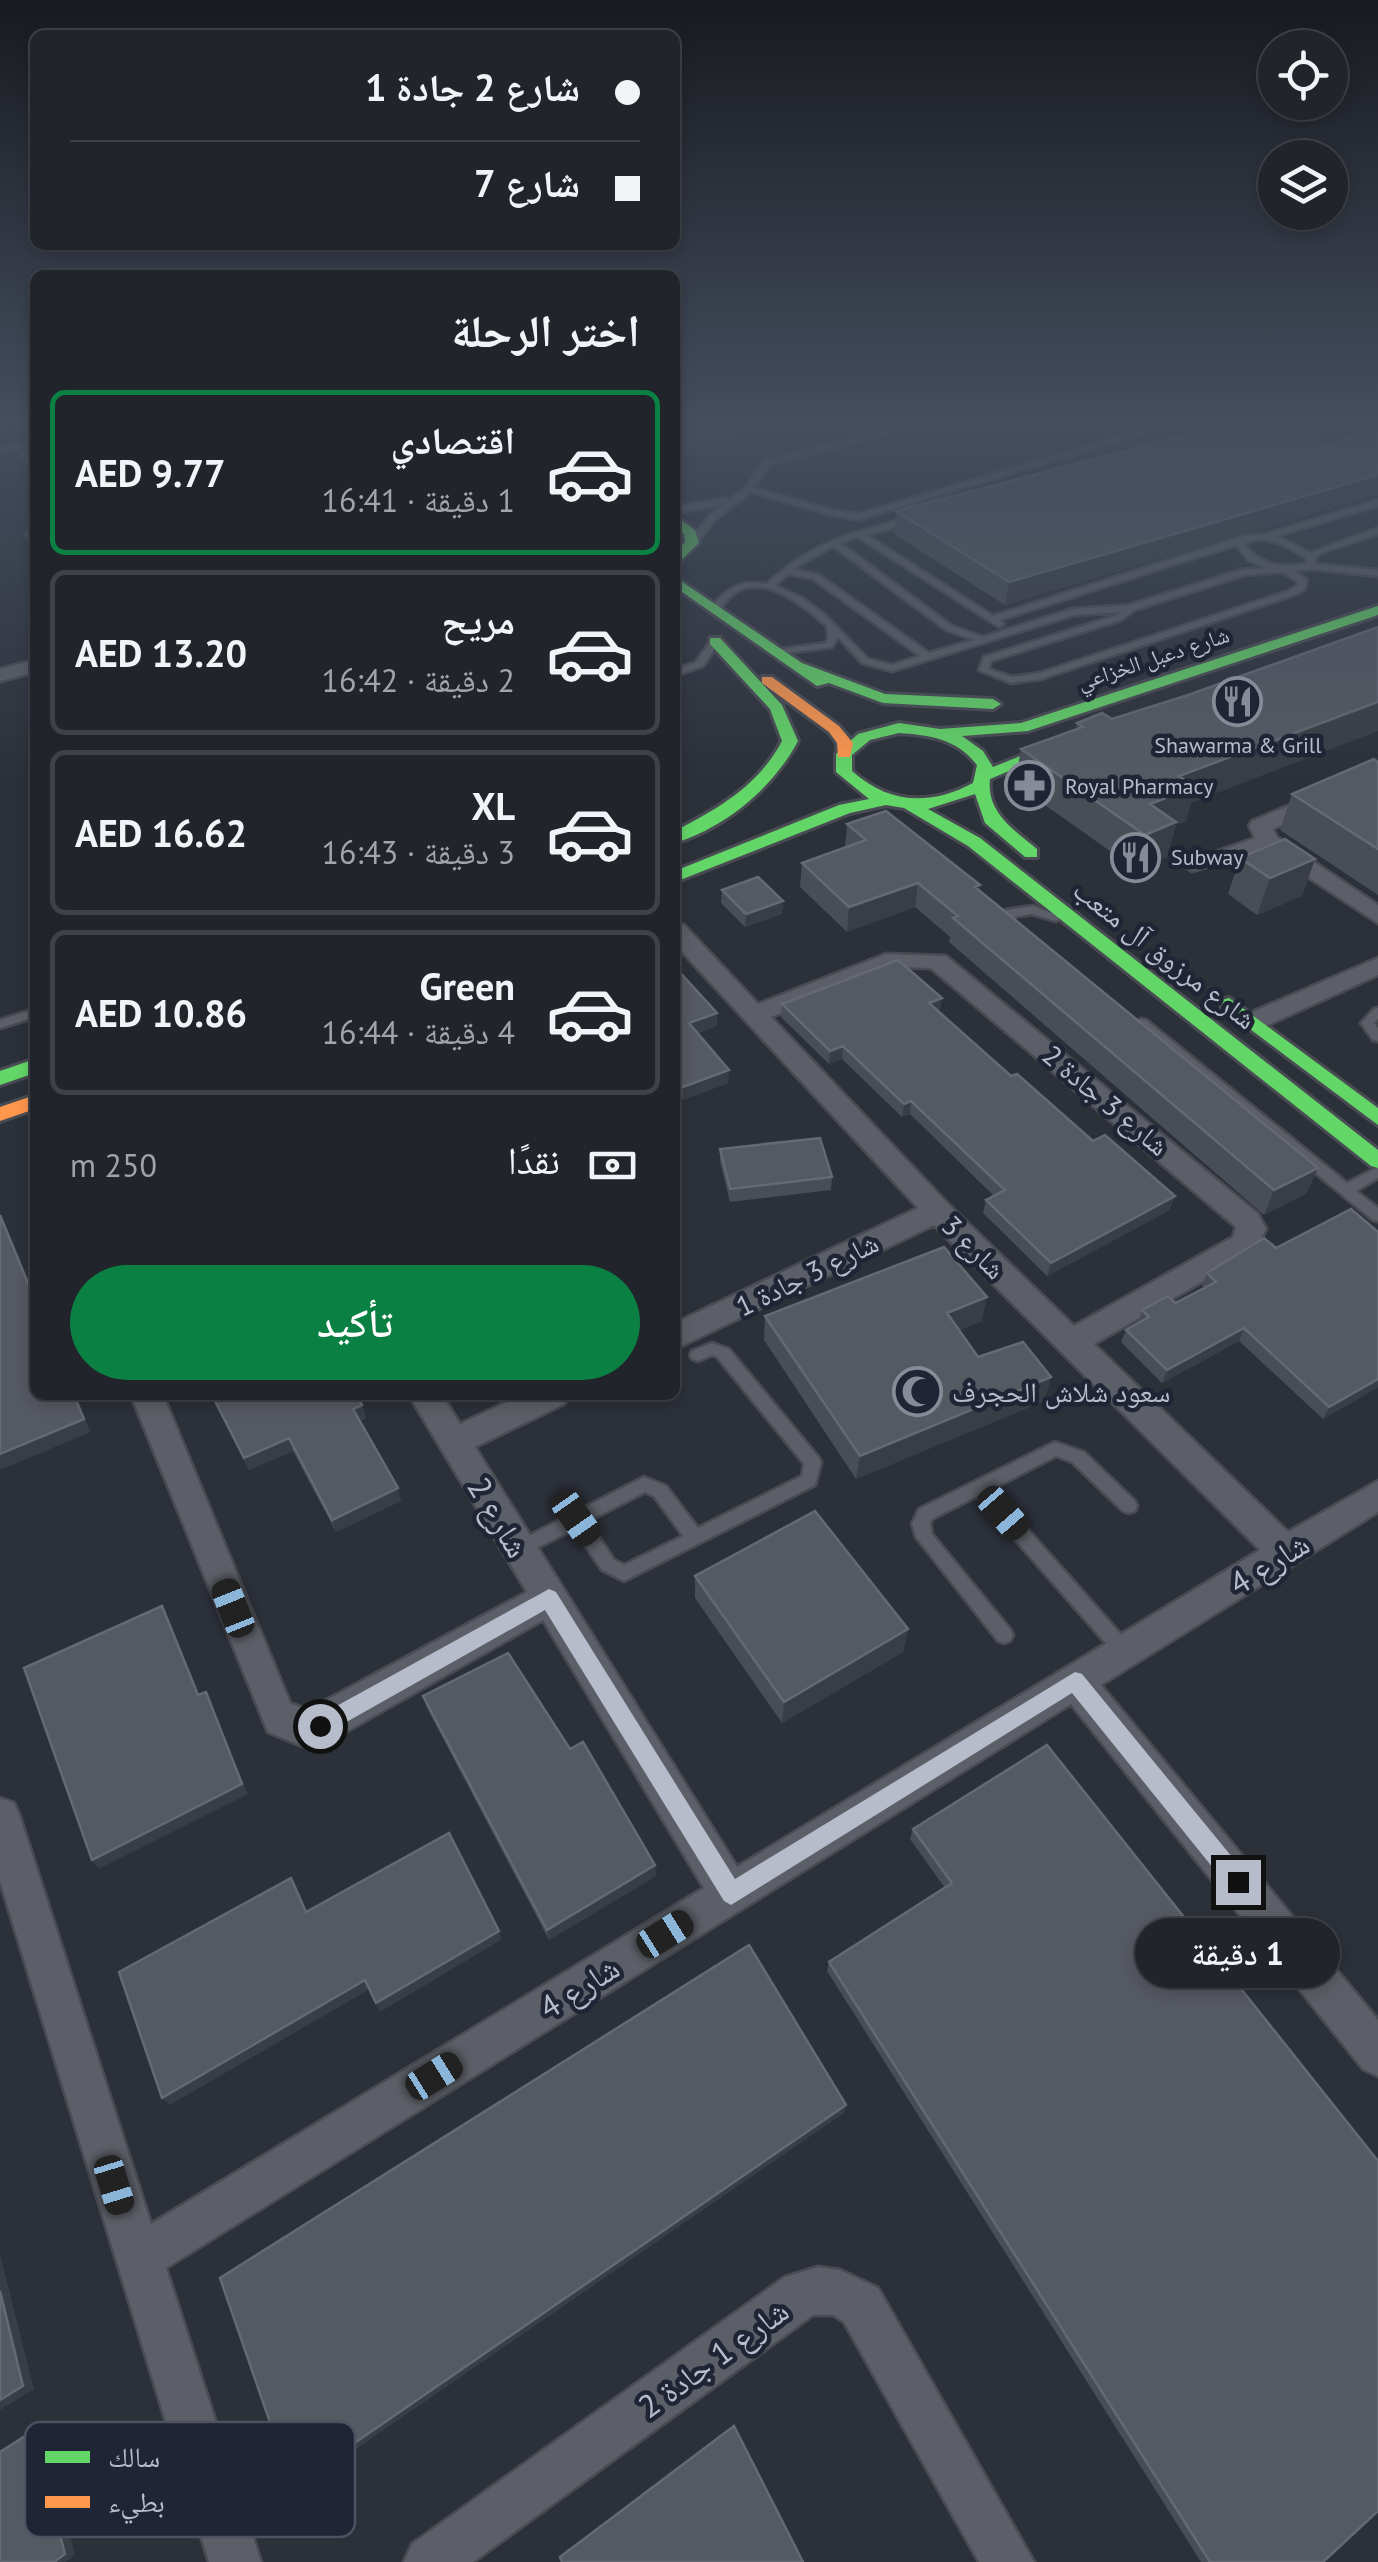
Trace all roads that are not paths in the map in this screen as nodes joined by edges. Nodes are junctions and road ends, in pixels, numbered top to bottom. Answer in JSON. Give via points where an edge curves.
{"nodes":[{"id":1,"x":834,"y":543,"type":"joint"},
{"id":2,"x":875,"y":543,"type":"edge"},
{"id":3,"x":1233,"y":543,"type":"edge"},
{"id":4,"x":1241,"y":543,"type":"edge"},
{"id":5,"x":1286,"y":543,"type":"edge"},
{"id":6,"x":1342,"y":543,"type":"edge"},
{"id":7,"x":1376,"y":543,"type":"edge"},
{"id":8,"x":1338,"y":544,"type":"junction"},
{"id":9,"x":1376,"y":546,"type":"dead end"},
{"id":10,"x":1310,"y":561,"type":"junction"},
{"id":11,"x":680,"y":564,"type":"edge"},
{"id":12,"x":1378,"y":564,"type":"edge"},
{"id":13,"x":1284,"y":569,"type":"junction"},
{"id":14,"x":784,"y":570,"type":"junction"},
{"id":15,"x":1378,"y":573,"type":"edge"},
{"id":16,"x":770,"y":586,"type":"junction"},
{"id":17,"x":716,"y":608,"type":"junction"},
{"id":18,"x":1132,"y":608,"type":"junction"},
{"id":19,"x":1378,"y":610,"type":"edge"},
{"id":20,"x":994,"y":618,"type":"junction"},
{"id":21,"x":688,"y":624,"type":"dead end"},
{"id":22,"x":832,"y":626,"type":"junction"},
{"id":23,"x":997,"y":636,"type":"junction"},
{"id":24,"x":985,"y":640,"type":"junction"},
{"id":25,"x":715,"y":641,"type":"junction"},
{"id":26,"x":30,"y":654,"type":"edge"},
{"id":27,"x":1240,"y":656,"type":"junction"},
{"id":28,"x":929,"y":658,"type":"junction"},
{"id":29,"x":790,"y":659,"type":"junction"},
{"id":30,"x":680,"y":663,"type":"edge"},
{"id":31,"x":1,"y":666,"type":"edge"},
{"id":32,"x":30,"y":666,"type":"edge"},
{"id":33,"x":1203,"y":666,"type":"junction"},
{"id":34,"x":689,"y":669,"type":"junction"},
{"id":35,"x":680,"y":672,"type":"edge"},
{"id":36,"x":1270,"y":673,"type":"edge"},
{"id":37,"x":1163,"y":679,"type":"junction"},
{"id":38,"x":1228,"y":687,"type":"edge"},
{"id":39,"x":1102,"y":730,"type":"edge"},
{"id":40,"x":930,"y":731,"type":"junction"},
{"id":41,"x":843,"y":758,"type":"junction"},
{"id":42,"x":1378,"y":775,"type":"edge"},
{"id":43,"x":983,"y":780,"type":"junction"},
{"id":44,"x":821,"y":790,"type":"dead end"},
{"id":45,"x":897,"y":802,"type":"junction"},
{"id":46,"x":780,"y":809,"type":"dead end"},
{"id":47,"x":680,"y":835,"type":"edge"},
{"id":48,"x":1268,"y":841,"type":"junction"},
{"id":49,"x":680,"y":847,"type":"edge"},
{"id":50,"x":1192,"y":864,"type":"dead end"},
{"id":51,"x":1047,"y":865,"type":"dead end"},
{"id":52,"x":680,"y":875,"type":"edge"},
{"id":53,"x":993,"y":903,"type":"edge"},
{"id":54,"x":1006,"y":914,"type":"junction"},
{"id":55,"x":1378,"y":916,"type":"edge"},
{"id":56,"x":1022,"y":926,"type":"edge"},
{"id":57,"x":1080,"y":926,"type":"junction"},
{"id":58,"x":680,"y":935,"type":"edge"},
{"id":59,"x":1378,"y":966,"type":"edge"},
{"id":60,"x":1205,"y":986,"type":"dead end"},
{"id":61,"x":1378,"y":1012,"type":"edge"},
{"id":62,"x":30,"y":1014,"type":"edge"},
{"id":63,"x":1130,"y":1014,"type":"edge"},
{"id":64,"x":753,"y":1015,"type":"junction"},
{"id":65,"x":1252,"y":1022,"type":"junction"},
{"id":66,"x":0,"y":1024,"type":"edge"},
{"id":67,"x":1378,"y":1037,"type":"edge"},
{"id":68,"x":30,"y":1068,"type":"edge"},
{"id":69,"x":0,"y":1078,"type":"edge"},
{"id":70,"x":30,"y":1104,"type":"edge"},
{"id":71,"x":0,"y":1114,"type":"edge"},
{"id":72,"x":1378,"y":1118,"type":"edge"},
{"id":73,"x":1378,"y":1161,"type":"edge"},
{"id":74,"x":1378,"y":1172,"type":"edge"},
{"id":75,"x":1346,"y":1190,"type":"junction"},
{"id":76,"x":938,"y":1211,"type":"junction"},
{"id":77,"x":1378,"y":1216,"type":"edge"},
{"id":78,"x":1070,"y":1343,"type":"junction"},
{"id":79,"x":687,"y":1346,"type":"edge"},
{"id":80,"x":149,"y":1400,"type":"edge"},
{"id":81,"x":427,"y":1400,"type":"edge"},
{"id":82,"x":542,"y":1400,"type":"edge"},
{"id":83,"x":454,"y":1442,"type":"junction"},
{"id":84,"x":979,"y":1486,"type":"junction"},
{"id":85,"x":1378,"y":1495,"type":"edge"},
{"id":86,"x":1129,"y":1506,"type":"dead end"},
{"id":87,"x":576,"y":1518,"type":"junction"},
{"id":88,"x":695,"y":1538,"type":"junction"},
{"id":89,"x":519,"y":1549,"type":"junction"},
{"id":90,"x":1286,"y":1553,"type":"junction"},
{"id":91,"x":549,"y":1598,"type":"junction"},
{"id":92,"x":1004,"y":1635,"type":"dead end"},
{"id":93,"x":1124,"y":1651,"type":"junction"},
{"id":94,"x":1075,"y":1681,"type":"junction"},
{"id":95,"x":0,"y":1817,"type":"edge"},
{"id":96,"x":731,"y":1894,"type":"junction"},
{"id":97,"x":1378,"y":2054,"type":"edge"},
{"id":98,"x":137,"y":2259,"type":"junction"},
{"id":99,"x":190,"y":2422,"type":"edge"},
{"id":100,"x":227,"y":2537,"type":"edge"},
{"id":101,"x":235,"y":2562,"type":"edge"},
{"id":102,"x":430,"y":2562,"type":"edge"},
{"id":103,"x":1008,"y":2562,"type":"edge"}],
"edges":[{"from":1,"to":14,"type":"lane"},
{"from":1,"to":24,"type":"lane","via":[[950,628]]},
{"from":2,"to":20,"type":"lane"},
{"from":3,"to":20,"type":"lane"},
{"from":4,"to":13,"type":"lane","via":[[1243,552]]},
{"from":5,"to":10,"type":"lane"},
{"from":6,"to":8,"type":"lane"},
{"from":7,"to":9,"type":"lane"},
{"from":8,"to":10,"type":"lane"},
{"from":8,"to":12,"type":"lane","via":[[1350,556]]},
{"from":10,"to":13,"type":"lane"},
{"from":10,"to":15,"type":"lane"},
{"from":11,"to":17,"type":"main road"},
{"from":13,"to":18,"type":"lane","via":[[1244,572]]},
{"from":13,"to":18,"type":"lane","via":[[1302,580],[1302,588],[1024,680],[984,670],[987,659]]},
{"from":14,"to":16,"type":"lane"},
{"from":14,"to":28,"type":"lane","via":[[816,577]]},
{"from":16,"to":17,"type":"lane","via":[[736,587]]},
{"from":16,"to":22,"type":"lane"},
{"from":17,"to":29,"type":"main road"},
{"from":18,"to":23,"type":"lane","via":[[1073,612]]},
{"from":19,"to":27,"type":"main road","name":"شارع دعبل الخزاعي"},
{"from":20,"to":23,"type":"lane","via":[[1001,629]]},
{"from":21,"to":25,"type":"main road"},
{"from":22,"to":28,"type":"lane","via":[[878,667]]},
{"from":22,"to":29,"type":"lane","via":[[829,645]]},
{"from":23,"to":24,"type":"lane"},
{"from":24,"to":28,"type":"lane"},
{"from":25,"to":34,"type":"lane","via":[[707,657]]},
{"from":25,"to":41,"type":"main road","via":[[834,729],[845,743]]},
{"from":25,"to":47,"type":"main road","via":[[777,708],[790,741],[776,774],[754,793]]},
{"from":26,"to":31,"type":"street"},
{"from":27,"to":33,"type":"main road","name":"شارع دعبل الخزاعي"},
{"from":27,"to":36,"type":"main road","via":[[1246,669]]},
{"from":29,"to":37,"type":"main road","via":[[871,695],[947,704],[1056,700]]},
{"from":29,"to":40,"type":"main road","via":[[856,703]]},
{"from":30,"to":34,"type":"lane"},
{"from":31,"to":32,"type":"street"},
{"from":33,"to":37,"type":"main road","name":"شارع دعبل الخزاعي"},
{"from":33,"to":38,"type":"main road","via":[[1230,674]]},
{"from":34,"to":35,"type":"lane"},
{"from":37,"to":40,"type":"main road","name":"شارع دعبل الخزاعي","via":[[1010,731]]},
{"from":39,"to":43,"type":"main road","name":"شارع دعبل الخزاعي"},
{"from":40,"to":41,"type":"main road","name":"شارع دعبل الخزاعي","via":[[880,731]]},
{"from":40,"to":43,"type":"main road","name":"شارع مرزوق آل متعب","via":[[980,755]]},
{"from":41,"to":44,"type":"main road"},
{"from":41,"to":45,"type":"main road","name":"شارع مرزوق آل متعب","via":[[858,788]]},
{"from":42,"to":48,"type":"street","via":[[1267,819],[1260,832]]},
{"from":43,"to":45,"type":"main road","name":"شارع دعبل الخزاعي","via":[[958,799]]},
{"from":43,"to":51,"type":"main road","name":"شارع مرزوق آل متعب","via":[[991,820]]},
{"from":45,"to":52,"type":"main road","name":"شارع دعبل الخزاعي","via":[[844,809]]},
{"from":45,"to":57,"type":"main road","name":"شارع مرزوق آل متعب","via":[[961,832]]},
{"from":46,"to":49,"type":"main road"},
{"from":48,"to":50,"type":"street"},
{"from":48,"to":55,"type":"street"},
{"from":53,"to":54,"type":"lane"},
{"from":54,"to":56,"type":"lane"},
{"from":54,"to":57,"type":"lane","via":[[1033,910]]},
{"from":57,"to":73,"type":"main road","name":"شارع مرزوق آل متعب"},
{"from":58,"to":64,"type":"street","name":"شارع 3"},
{"from":59,"to":65,"type":"street"},
{"from":60,"to":65,"type":"main road","name":"شارع مرزوق آل متعب"},
{"from":61,"to":67,"type":"lane","via":[[1367,1020]]},
{"from":62,"to":66,"type":"lane"},
{"from":63,"to":75,"type":"lane"},
{"from":64,"to":76,"type":"street","name":"شارع 3"},
{"from":64,"to":78,"type":"street","name":"شارع 3 جادة 2","via":[[895,959],[937,961],[1248,1221],[1252,1229],[1244,1244]]},
{"from":65,"to":72,"type":"main road","name":"شارع مرزوق آل متعب"},
{"from":68,"to":69,"type":"main road"},
{"from":70,"to":71,"type":"main road"},
{"from":74,"to":75,"type":"lane"},
{"from":75,"to":77,"type":"lane"},
{"from":76,"to":78,"type":"street","name":"شارع 3"},
{"from":76,"to":79,"type":"street","name":"شارع 3 جادة 1"},
{"from":78,"to":90,"type":"street","name":"شارع 3"},
{"from":79,"to":88,"type":"lane","via":[[721,1350],[814,1469],[809,1480]]},
{"from":80,"to":91,"type":"street","via":[[276,1715],[286,1724],[320,1726]]},
{"from":81,"to":83,"type":"street","name":"شارع 2"},
{"from":82,"to":83,"type":"street"},
{"from":83,"to":89,"type":"street","name":"شارع 2"},
{"from":84,"to":86,"type":"lane","via":[[1055,1448],[1078,1457]]},
{"from":84,"to":92,"type":"lane","via":[[925,1514],[920,1524]]},
{"from":84,"to":93,"type":"lane"},
{"from":85,"to":90,"type":"street","name":"شارع 4"},
{"from":87,"to":88,"type":"lane","via":[[644,1484],[660,1491]]},
{"from":87,"to":88,"type":"lane","via":[[608,1566],[624,1573]]},
{"from":87,"to":89,"type":"lane"},
{"from":89,"to":91,"type":"street","name":"شارع 2"},
{"from":90,"to":93,"type":"street","name":"شارع 4"},
{"from":91,"to":96,"type":"street","name":"شارع 2"},
{"from":93,"to":94,"type":"street","name":"شارع 4"},
{"from":94,"to":96,"type":"street","name":"شارع 4"},
{"from":94,"to":97,"type":"street"},
{"from":95,"to":98,"type":"street"},
{"from":96,"to":98,"type":"street","name":"شارع 4"},
{"from":98,"to":99,"type":"street"},
{"from":100,"to":101,"type":"street"},
{"from":102,"to":103,"type":"street","name":"شارع 1 جادة 2","via":[[816,2290],[848,2295],[861,2305]]}]}
